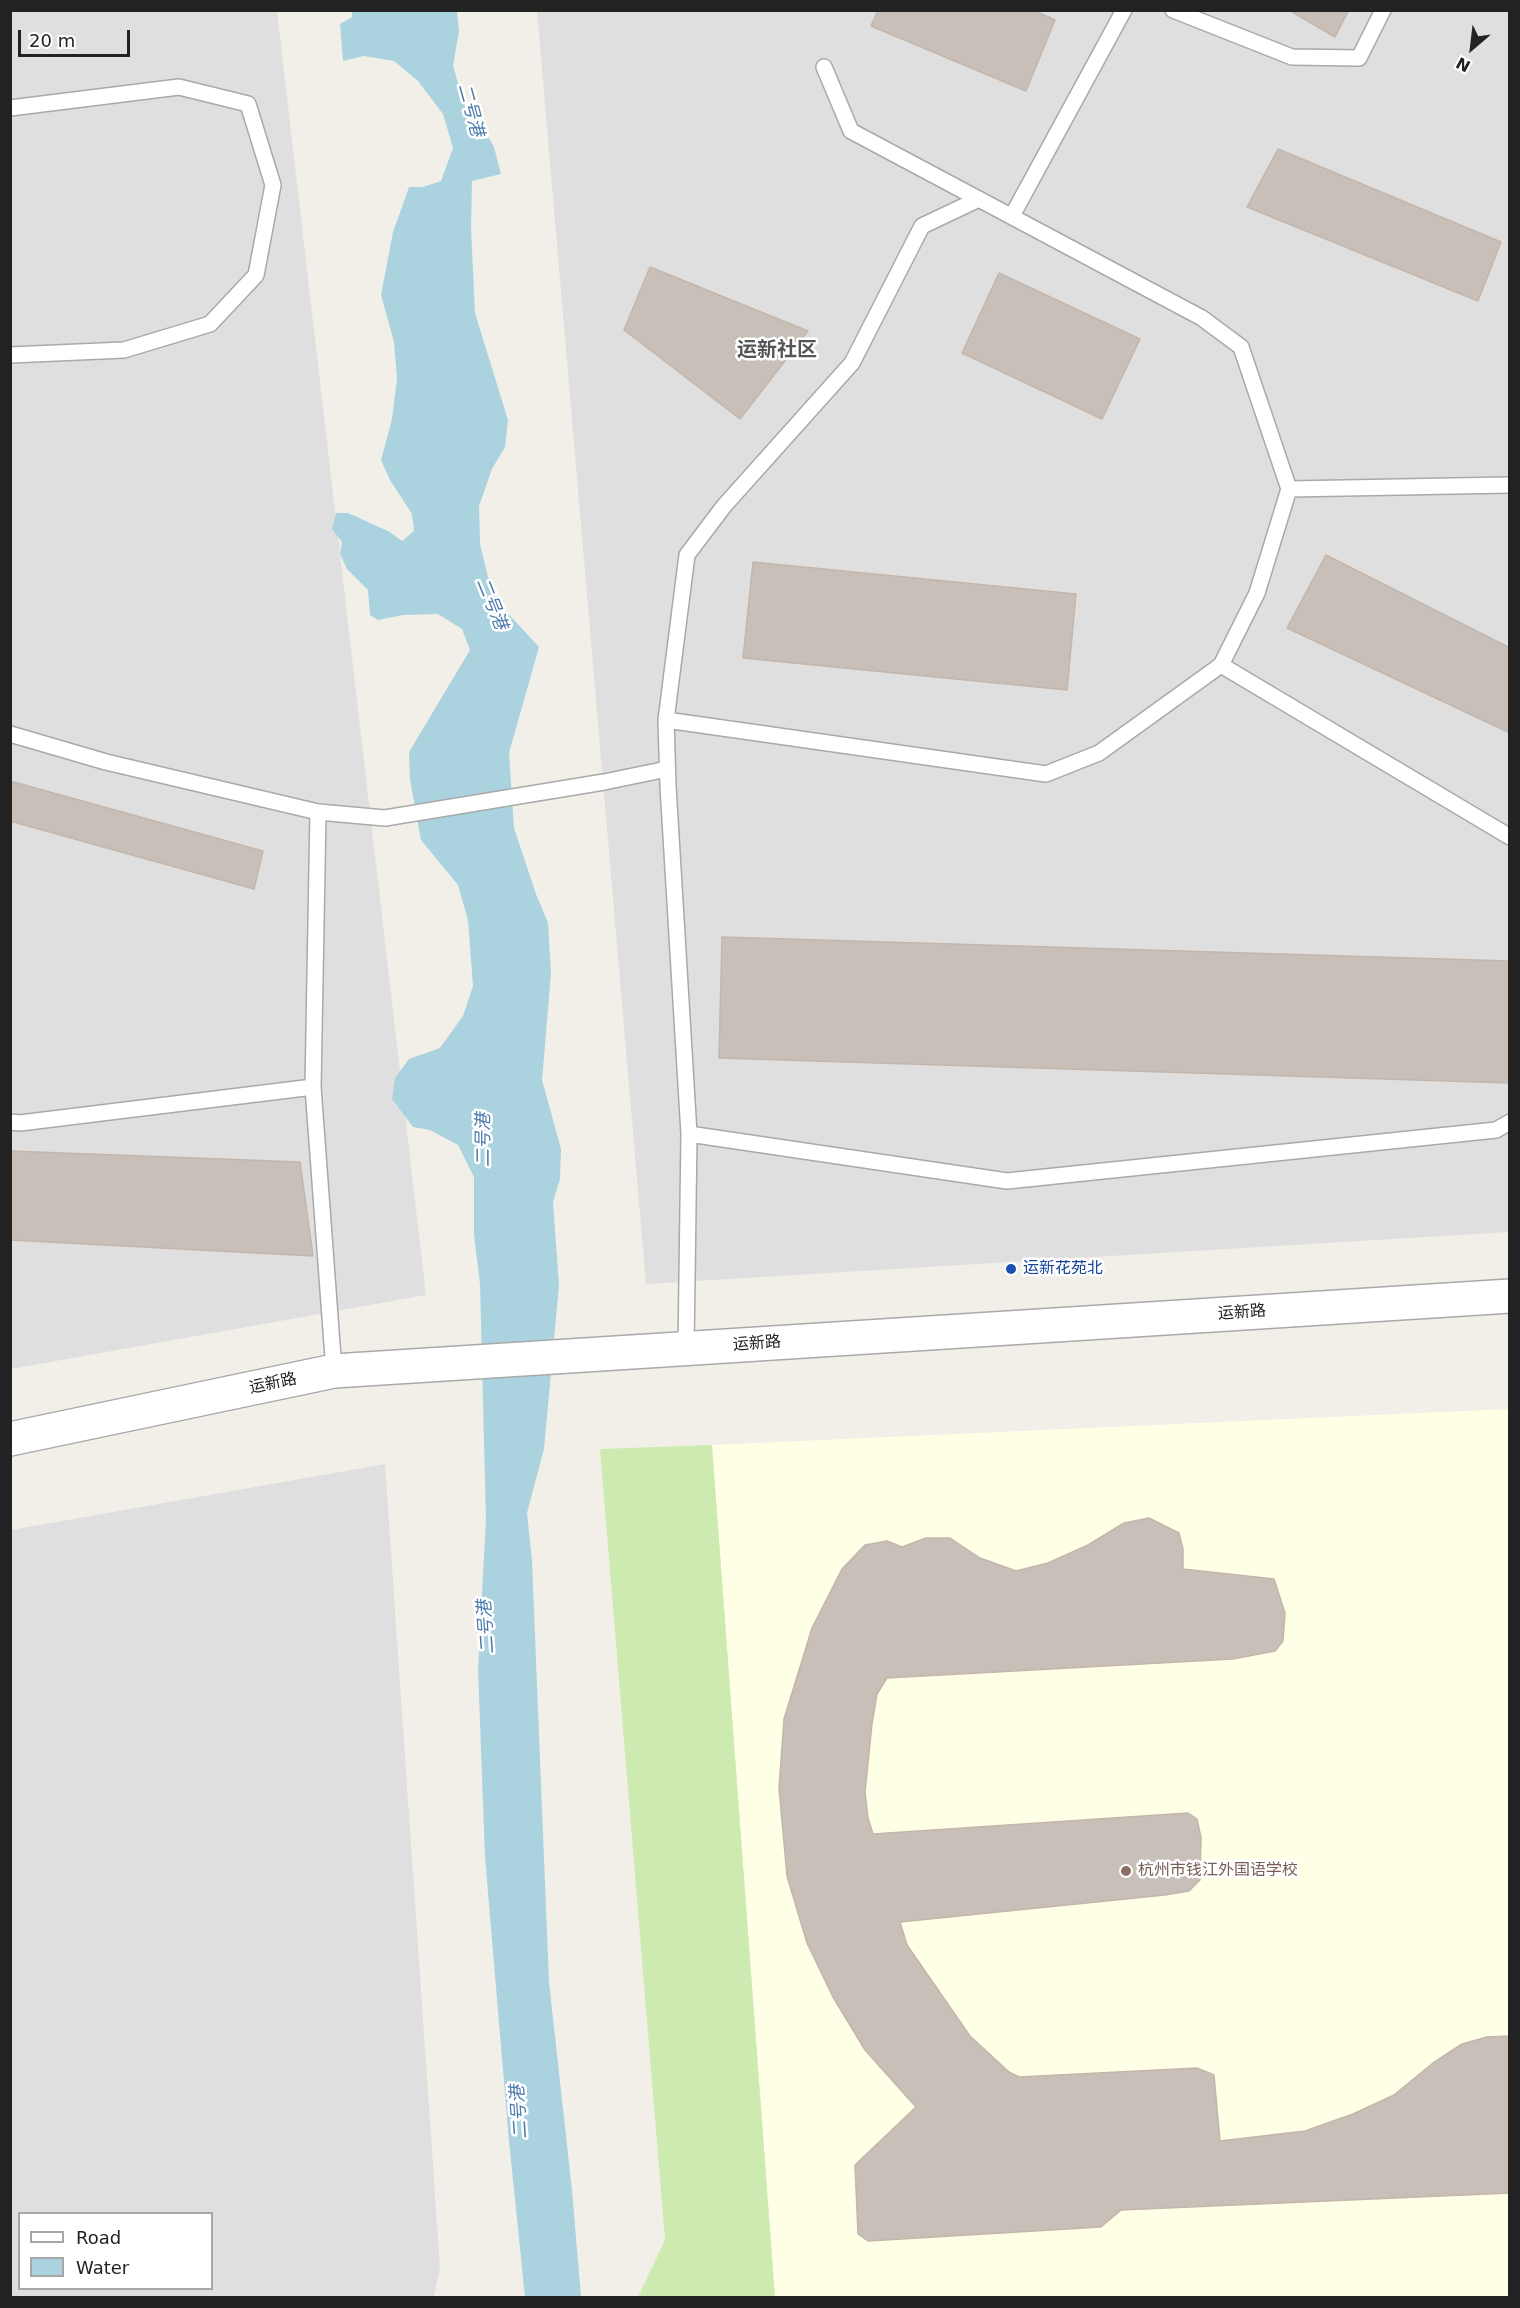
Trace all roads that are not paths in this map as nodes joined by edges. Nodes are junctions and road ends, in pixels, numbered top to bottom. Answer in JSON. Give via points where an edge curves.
{"nodes":[{"id":1,"x":1124,"y":10,"type":"edge"},
{"id":2,"x":1173,"y":10,"type":"edge"},
{"id":3,"x":1383,"y":10,"type":"edge"},
{"id":4,"x":824,"y":67,"type":"dead end"},
{"id":5,"x":10,"y":108,"type":"edge"},
{"id":6,"x":979,"y":199,"type":"junction"},
{"id":7,"x":1012,"y":216,"type":"junction"},
{"id":8,"x":10,"y":356,"type":"edge"},
{"id":9,"x":1509,"y":485,"type":"edge"},
{"id":10,"x":1289,"y":489,"type":"junction"},
{"id":11,"x":1221,"y":665,"type":"junction"},
{"id":12,"x":666,"y":720,"type":"junction"},
{"id":13,"x":10,"y":734,"type":"edge"},
{"id":14,"x":667,"y":769,"type":"junction"},
{"id":15,"x":318,"y":812,"type":"junction"},
{"id":16,"x":1509,"y":837,"type":"edge"},
{"id":17,"x":313,"y":1087,"type":"junction"},
{"id":18,"x":10,"y":1122,"type":"edge"},
{"id":19,"x":1509,"y":1122,"type":"edge"},
{"id":20,"x":689,"y":1134,"type":"junction"},
{"id":21,"x":1509,"y":1296,"type":"edge"},
{"id":22,"x":686,"y":1349,"type":"junction"},
{"id":23,"x":334,"y":1371,"type":"junction"},
{"id":24,"x":10,"y":1439,"type":"edge"}],
"edges":[{"from":1,"to":7,"type":"lane"},
{"from":2,"to":3,"type":"lane","via":[[1292,57],[1359,57]]},
{"from":4,"to":6,"type":"lane","via":[[851,131]]},
{"from":5,"to":8,"type":"lane","via":[[179,87],[248,104],[273,185],[256,275],[210,324],[124,350]]},
{"from":6,"to":7,"type":"lane"},
{"from":6,"to":12,"type":"lane","via":[[922,226],[852,363],[724,506],[687,555]]},
{"from":7,"to":10,"type":"lane","via":[[1202,318],[1241,347]]},
{"from":9,"to":10,"type":"lane"},
{"from":10,"to":11,"type":"lane","via":[[1257,593]]},
{"from":11,"to":12,"type":"lane","via":[[1100,753],[1046,774]]},
{"from":11,"to":16,"type":"lane"},
{"from":12,"to":14,"type":"lane"},
{"from":13,"to":15,"type":"lane","via":[[106,762]]},
{"from":14,"to":15,"type":"lane","via":[[385,818]]},
{"from":14,"to":20,"type":"lane"},
{"from":15,"to":17,"type":"lane"},
{"from":17,"to":18,"type":"lane","via":[[20,1124]]},
{"from":17,"to":23,"type":"lane"},
{"from":19,"to":20,"type":"lane","via":[[1496,1130],[1006,1181]]},
{"from":20,"to":22,"type":"lane"},
{"from":21,"to":22,"type":"street","name":"运新路"},
{"from":22,"to":23,"type":"street","name":"运新路"},
{"from":23,"to":24,"type":"street","name":"运新路"}]}
